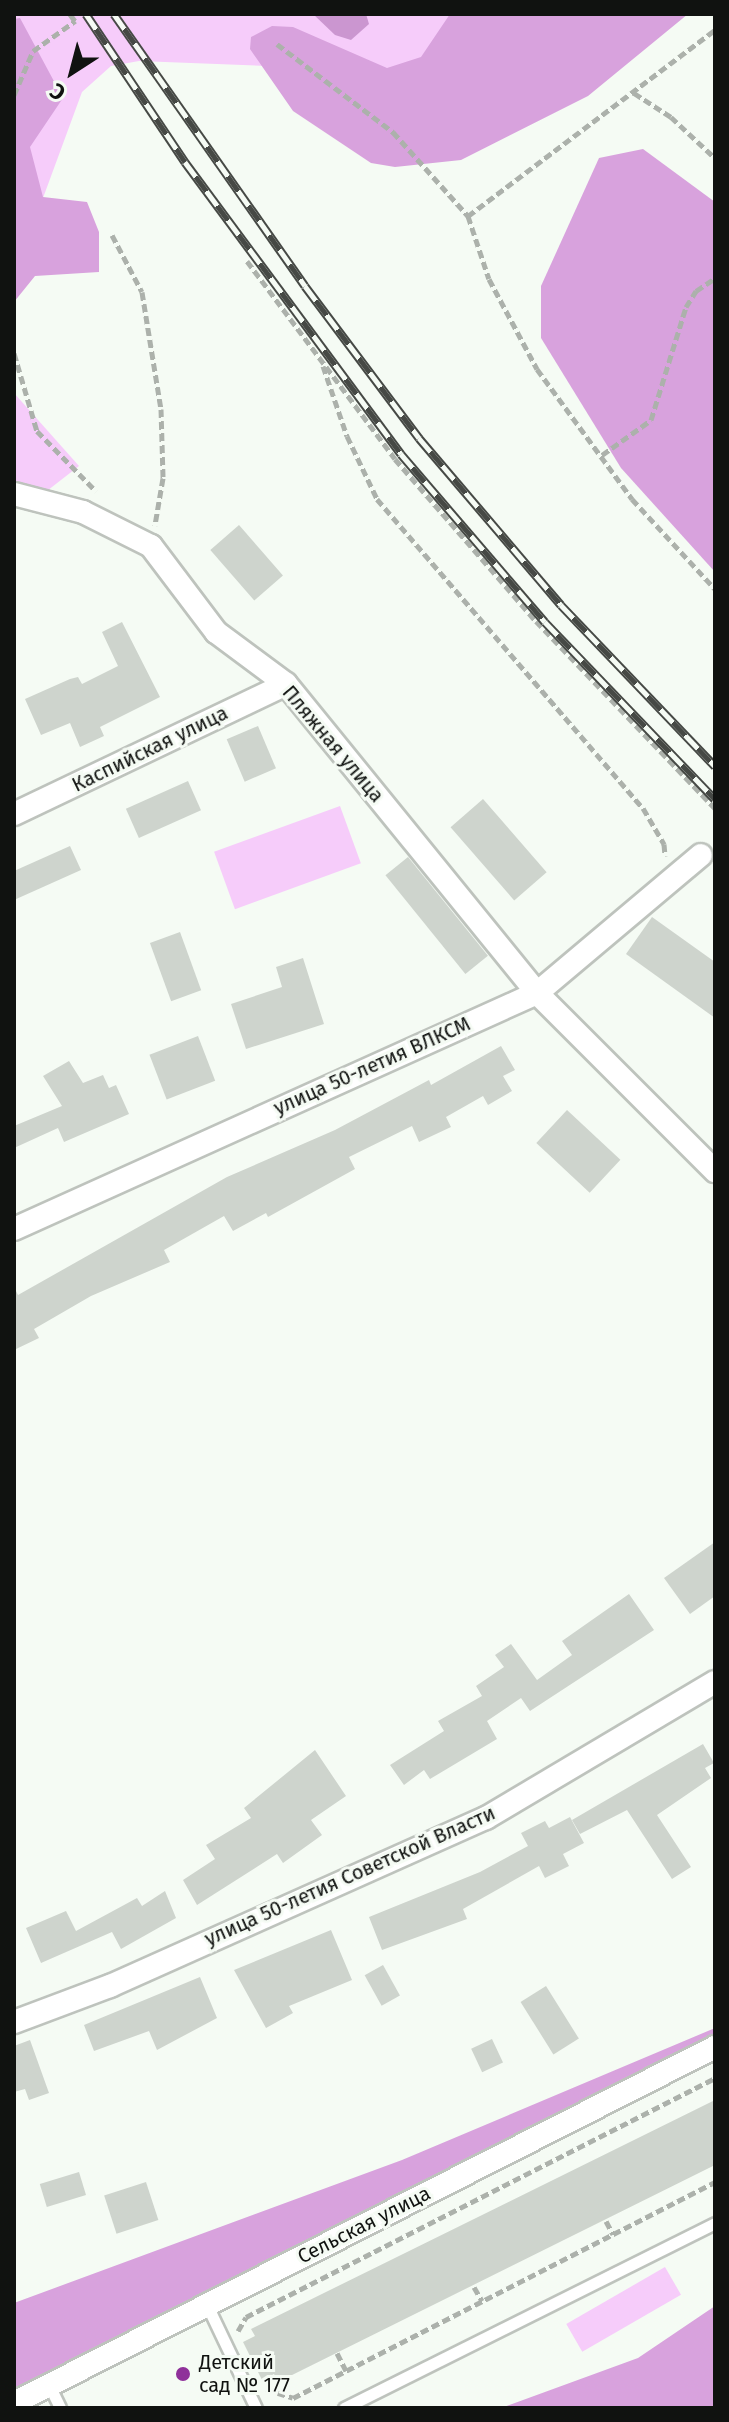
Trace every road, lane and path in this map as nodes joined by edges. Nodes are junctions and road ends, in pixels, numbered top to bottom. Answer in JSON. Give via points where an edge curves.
{"nodes":[{"id":1,"x":70,"y":14,"type":"edge"},
{"id":2,"x":715,"y":30,"type":"edge"},
{"id":3,"x":277,"y":44,"type":"dead end"},
{"id":4,"x":634,"y":93,"type":"junction"},
{"id":5,"x":14,"y":95,"type":"edge"},
{"id":6,"x":715,"y":158,"type":"edge"},
{"id":7,"x":468,"y":216,"type":"junction"},
{"id":8,"x":112,"y":235,"type":"dead end"},
{"id":9,"x":247,"y":261,"type":"dead end"},
{"id":10,"x":715,"y":278,"type":"edge"},
{"id":11,"x":14,"y":353,"type":"edge"},
{"id":12,"x":321,"y":360,"type":"junction"},
{"id":13,"x":602,"y":455,"type":"junction"},
{"id":14,"x":14,"y":494,"type":"edge"},
{"id":15,"x":108,"y":503,"type":"dead end"},
{"id":16,"x":151,"y":546,"type":"junction"},
{"id":17,"x":715,"y":589,"type":"edge"},
{"id":18,"x":286,"y":684,"type":"junction"},
{"id":19,"x":715,"y":808,"type":"edge"},
{"id":20,"x":14,"y":814,"type":"edge"},
{"id":21,"x":701,"y":855,"type":"dead end"},
{"id":22,"x":661,"y":889,"type":"junction"},
{"id":23,"x":537,"y":993,"type":"junction"},
{"id":24,"x":715,"y":1171,"type":"edge"},
{"id":25,"x":14,"y":1229,"type":"edge"},
{"id":26,"x":715,"y":1682,"type":"edge"},
{"id":27,"x":14,"y":2022,"type":"edge"},
{"id":28,"x":715,"y":2047,"type":"edge"},
{"id":29,"x":715,"y":2078,"type":"edge"},
{"id":30,"x":715,"y":2182,"type":"edge"},
{"id":31,"x":606,"y":2221,"type":"dead end"},
{"id":32,"x":715,"y":2223,"type":"edge"},
{"id":33,"x":613,"y":2235,"type":"junction"},
{"id":34,"x":474,"y":2287,"type":"dead end"},
{"id":35,"x":482,"y":2301,"type":"junction"},
{"id":36,"x":207,"y":2305,"type":"junction"},
{"id":37,"x":223,"y":2337,"type":"junction"},
{"id":38,"x":337,"y":2353,"type":"dead end"},
{"id":39,"x":346,"y":2371,"type":"junction"},
{"id":40,"x":258,"y":2380,"type":"dead end"},
{"id":41,"x":49,"y":2385,"type":"junction"},
{"id":42,"x":293,"y":2398,"type":"junction"},
{"id":43,"x":14,"y":2403,"type":"edge"},
{"id":44,"x":60,"y":2408,"type":"edge"},
{"id":45,"x":256,"y":2408,"type":"edge"},
{"id":46,"x":292,"y":2408,"type":"edge"},
{"id":47,"x":344,"y":2408,"type":"edge"}],
"edges":[{"from":1,"to":5,"type":"path","via":[[75,21],[33,51]]},
{"from":2,"to":4,"type":"path"},
{"from":3,"to":7,"type":"path","via":[[393,132]]},
{"from":4,"to":6,"type":"path","via":[[671,117]]},
{"from":4,"to":7,"type":"path"},
{"from":7,"to":13,"type":"path","via":[[489,279],[537,369]]},
{"from":8,"to":16,"type":"path","via":[[142,292],[161,409],[163,478]]},
{"from":9,"to":12,"type":"path"},
{"from":10,"to":13,"type":"path","via":[[696,291],[686,307],[651,420]]},
{"from":11,"to":15,"type":"path","via":[[37,431]]},
{"from":12,"to":19,"type":"path","via":[[395,459],[536,621]]},
{"from":12,"to":22,"type":"path","via":[[347,436],[377,499],[643,808],[664,844]]},
{"from":13,"to":17,"type":"path","via":[[632,499]]},
{"from":14,"to":16,"type":"street","name":"Пляжная улица","via":[[83,512]]},
{"from":16,"to":18,"type":"street","name":"Пляжная улица","via":[[216,632]]},
{"from":18,"to":20,"type":"street","name":"Каспийская улица"},
{"from":18,"to":23,"type":"street","name":"Пляжная улица"},
{"from":21,"to":22,"type":"street","name":"улица 50-летия ВЛКСМ"},
{"from":22,"to":23,"type":"street","name":"улица 50-летия ВЛКСМ"},
{"from":23,"to":24,"type":"street","name":"Пляжная улица"},
{"from":23,"to":25,"type":"street","name":"улица 50-летия ВЛКСМ"},
{"from":26,"to":27,"type":"street","name":"улица 50-летия Советской Власти","via":[[486,1818],[110,1986]]},
{"from":28,"to":36,"type":"street","name":"Сельская улица"},
{"from":29,"to":37,"type":"path","via":[[246,2317],[237,2340]]},
{"from":30,"to":33,"type":"path"},
{"from":31,"to":33,"type":"path"},
{"from":32,"to":47,"type":"lane"},
{"from":33,"to":35,"type":"path"},
{"from":34,"to":35,"type":"path"},
{"from":35,"to":39,"type":"path"},
{"from":36,"to":37,"type":"lane"},
{"from":36,"to":41,"type":"street","name":"Сельская улица"},
{"from":37,"to":45,"type":"lane"},
{"from":38,"to":39,"type":"path"},
{"from":39,"to":42,"type":"path"},
{"from":40,"to":42,"type":"path","via":[[273,2393]]},
{"from":41,"to":43,"type":"street","name":"Сельская улица"},
{"from":41,"to":44,"type":"lane"},
{"from":42,"to":46,"type":"path"}]}
